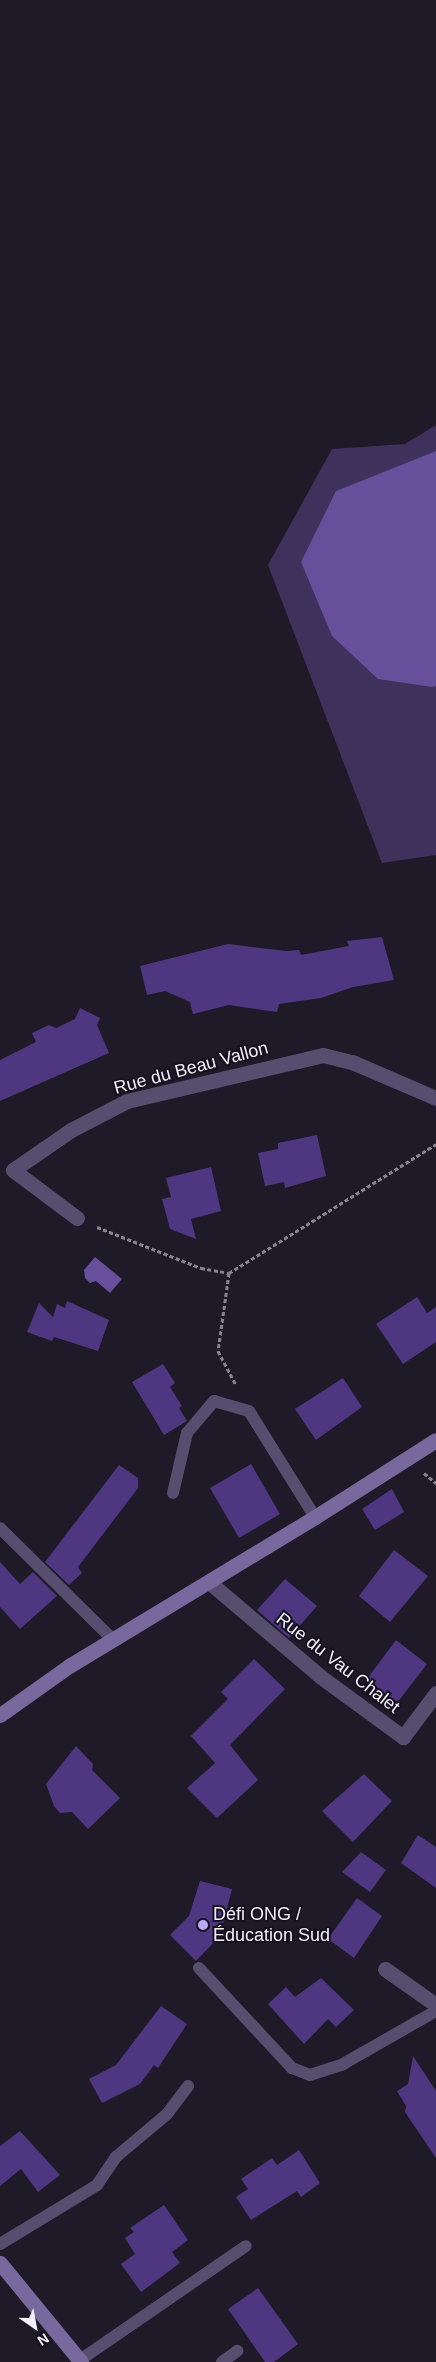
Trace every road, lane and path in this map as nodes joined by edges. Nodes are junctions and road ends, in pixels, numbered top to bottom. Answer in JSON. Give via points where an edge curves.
{"nodes":[{"id":1,"x":436,"y":1098,"type":"edge"},
{"id":2,"x":436,"y":1144,"type":"edge"},
{"id":3,"x":77,"y":1218,"type":"joint"},
{"id":4,"x":229,"y":1273,"type":"junction"},
{"id":5,"x":249,"y":1411,"type":"junction"},
{"id":6,"x":436,"y":1440,"type":"edge"},
{"id":7,"x":173,"y":1493,"type":"dead end"},
{"id":8,"x":315,"y":1517,"type":"junction"},
{"id":9,"x":0,"y":1528,"type":"edge"},
{"id":10,"x":209,"y":1582,"type":"junction"},
{"id":11,"x":113,"y":1640,"type":"junction"},
{"id":12,"x":436,"y":1693,"type":"edge"},
{"id":13,"x":0,"y":1715,"type":"edge"},
{"id":14,"x":199,"y":1968,"type":"dead end"},
{"id":15,"x":385,"y":1969,"type":"dead end"},
{"id":16,"x":436,"y":2005,"type":"edge"},
{"id":17,"x":436,"y":2011,"type":"edge"},
{"id":18,"x":188,"y":2086,"type":"dead end"},
{"id":19,"x":0,"y":2244,"type":"edge"},
{"id":20,"x":246,"y":2246,"type":"dead end"},
{"id":21,"x":0,"y":2264,"type":"edge"},
{"id":22,"x":237,"y":2351,"type":"dead end"},
{"id":23,"x":80,"y":2361,"type":"edge"},
{"id":24,"x":222,"y":2362,"type":"edge"}],
"edges":[{"from":1,"to":3,"type":"street","name":"Rue du Beau Vallon","via":[[352,1062],[323,1054],[127,1101],[71,1130],[13,1170]]},
{"from":2,"to":4,"type":"path"},
{"from":3,"to":4,"type":"path","via":[[201,1268]]},
{"from":4,"to":5,"type":"path","via":[[218,1351]]},
{"from":5,"to":7,"type":"lane","via":[[214,1401],[187,1433]]},
{"from":5,"to":8,"type":"lane"},
{"from":6,"to":8,"type":"street"},
{"from":8,"to":10,"type":"street"},
{"from":9,"to":11,"type":"lane"},
{"from":10,"to":11,"type":"street"},
{"from":10,"to":12,"type":"street","name":"Rue du Vau Chalet","via":[[321,1676],[403,1737]]},
{"from":11,"to":13,"type":"street","via":[[39,1686]]},
{"from":14,"to":17,"type":"lane","via":[[292,2068],[310,2075],[343,2064]]},
{"from":15,"to":16,"type":"street"},
{"from":18,"to":19,"type":"lane","via":[[166,2114],[116,2157],[97,2185]]},
{"from":20,"to":23,"type":"lane"},
{"from":21,"to":23,"type":"street"},
{"from":22,"to":24,"type":"lane"}]}
